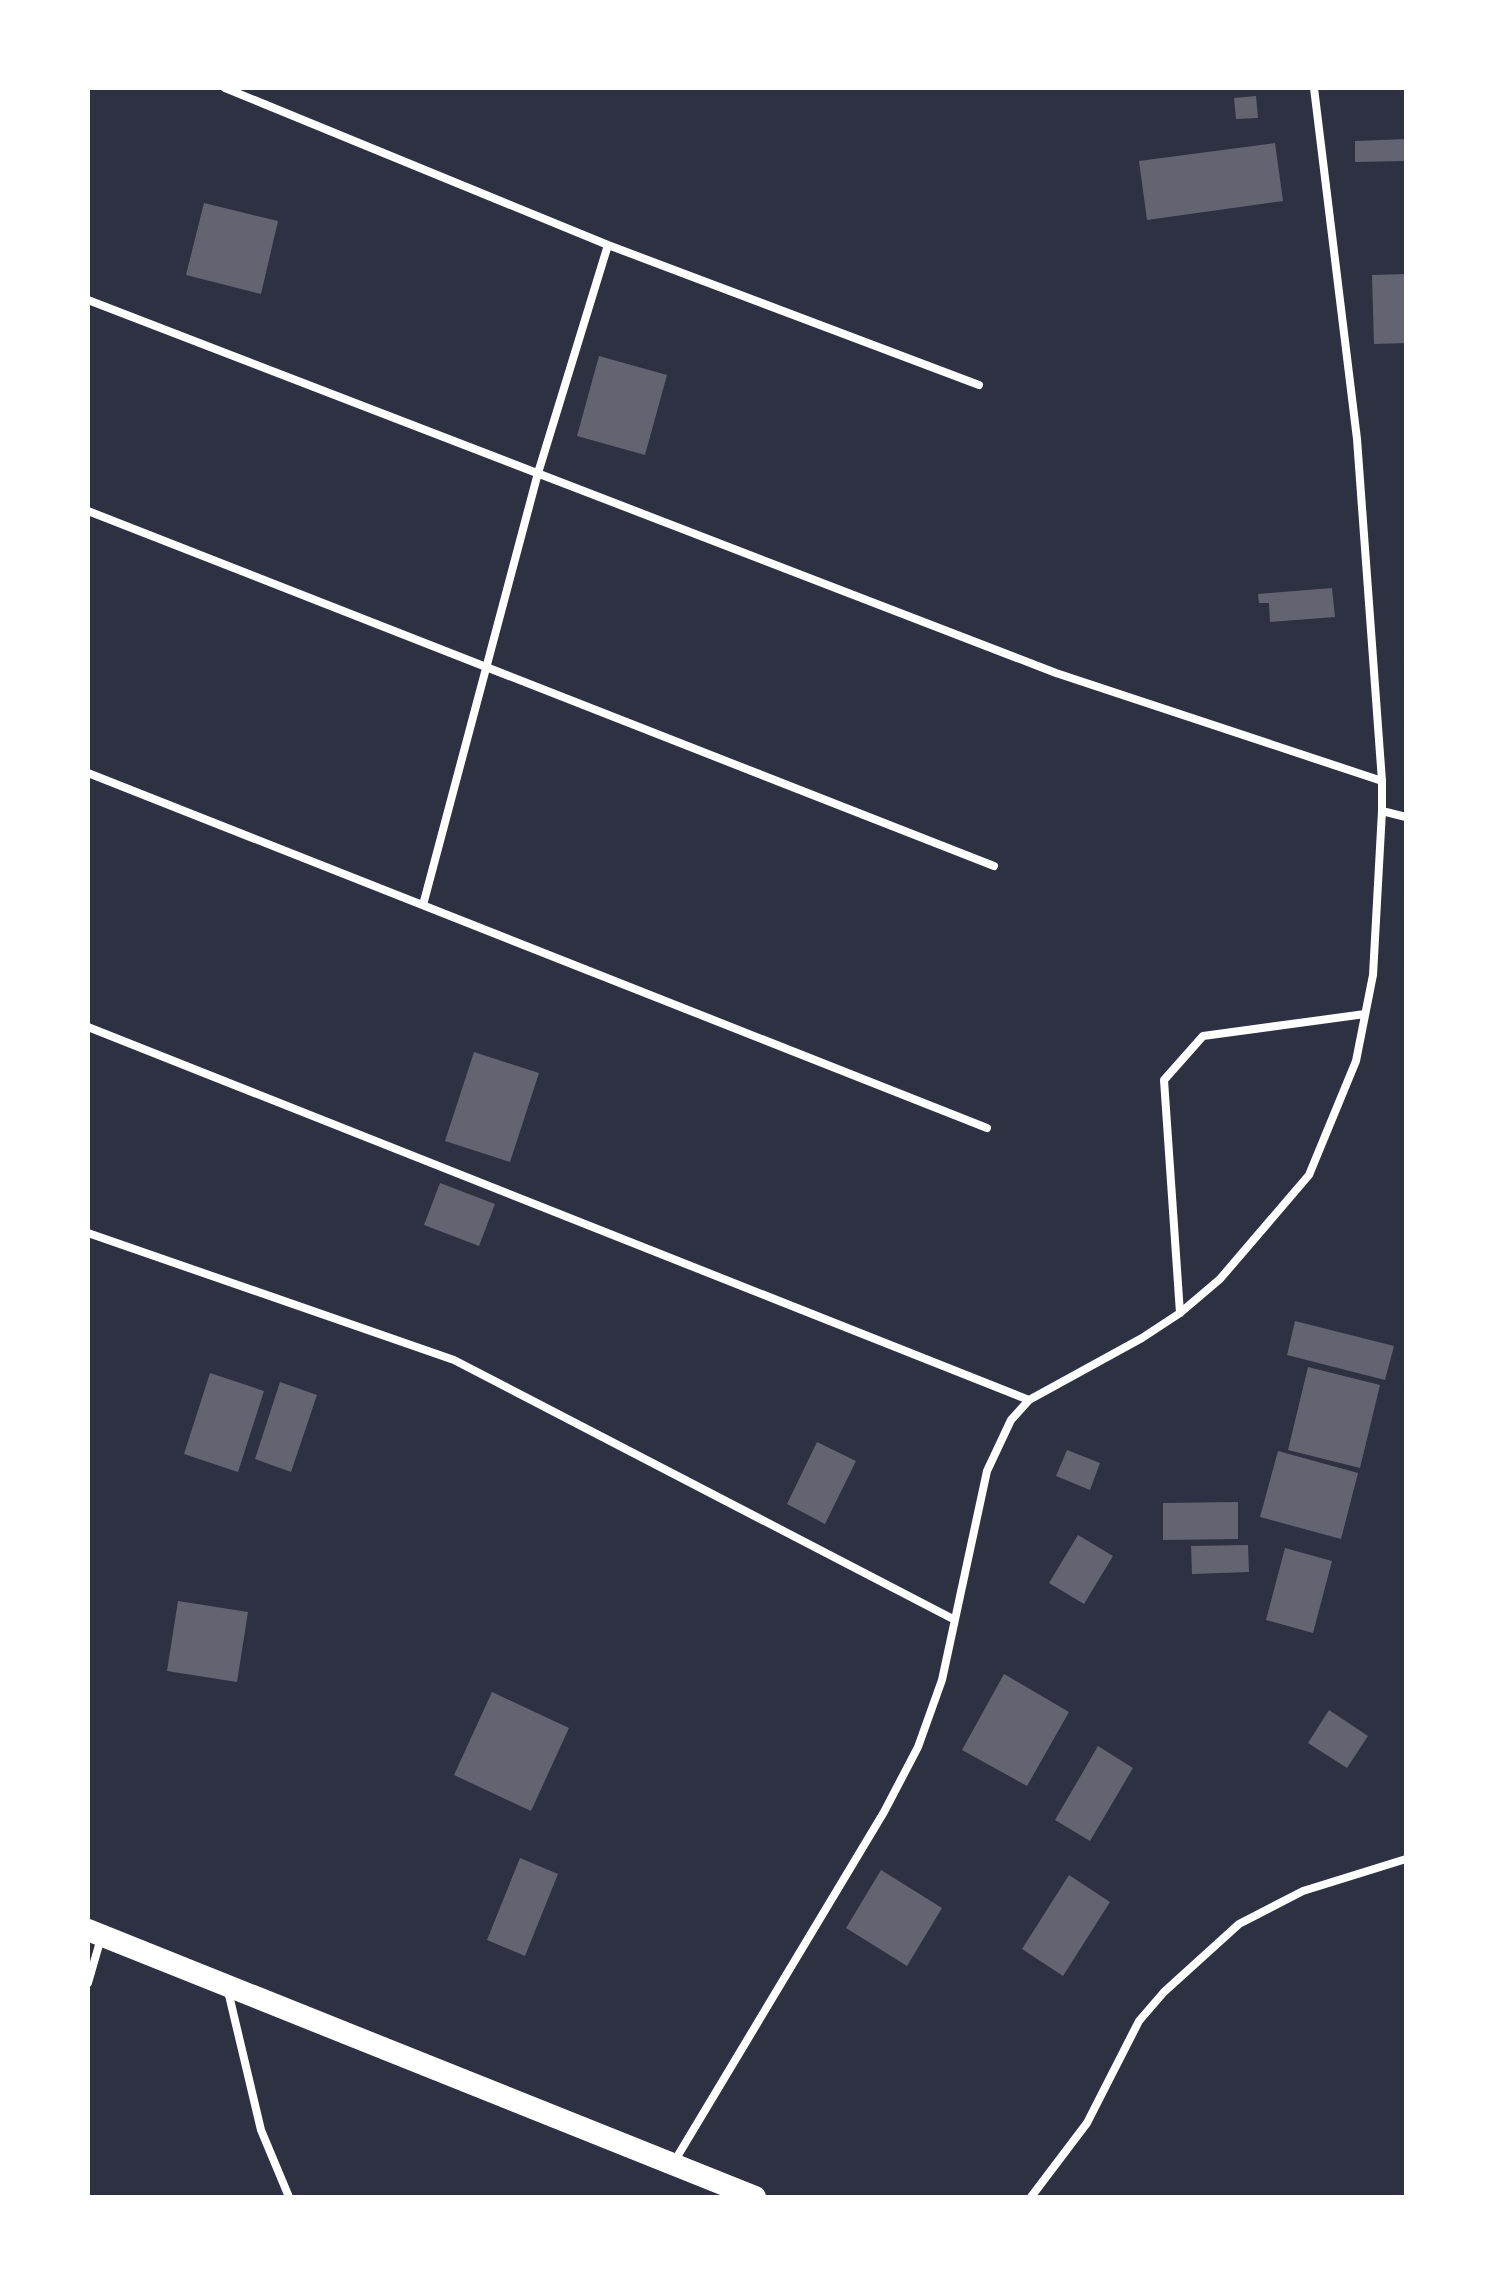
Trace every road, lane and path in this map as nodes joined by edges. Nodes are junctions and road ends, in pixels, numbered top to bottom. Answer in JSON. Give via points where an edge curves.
{"nodes":[{"id":1,"x":225,"y":88,"type":"edge"},
{"id":2,"x":1314,"y":88,"type":"edge"},
{"id":3,"x":608,"y":245,"type":"junction"},
{"id":4,"x":88,"y":300,"type":"edge"},
{"id":5,"x":979,"y":385,"type":"dead end"},
{"id":6,"x":538,"y":473,"type":"junction"},
{"id":7,"x":88,"y":511,"type":"edge"},
{"id":8,"x":487,"y":667,"type":"junction"},
{"id":9,"x":88,"y":773,"type":"edge"},
{"id":10,"x":1382,"y":781,"type":"junction"},
{"id":11,"x":1382,"y":811,"type":"junction"},
{"id":12,"x":1406,"y":817,"type":"edge"},
{"id":13,"x":994,"y":866,"type":"dead end"},
{"id":14,"x":423,"y":905,"type":"junction"},
{"id":15,"x":1365,"y":1014,"type":"junction"},
{"id":16,"x":88,"y":1027,"type":"edge"},
{"id":17,"x":987,"y":1128,"type":"dead end"},
{"id":18,"x":88,"y":1233,"type":"edge"},
{"id":19,"x":1180,"y":1313,"type":"junction"},
{"id":20,"x":1029,"y":1400,"type":"junction"},
{"id":21,"x":955,"y":1620,"type":"junction"},
{"id":22,"x":1406,"y":1859,"type":"edge"},
{"id":23,"x":95,"y":1933,"type":"edge"},
{"id":24,"x":88,"y":1983,"type":"edge"},
{"id":25,"x":227,"y":1987,"type":"junction"},
{"id":26,"x":672,"y":2165,"type":"junction"},
{"id":27,"x":289,"y":2197,"type":"edge"},
{"id":28,"x":755,"y":2197,"type":"edge"},
{"id":29,"x":1031,"y":2197,"type":"edge"}],
"edges":[{"from":1,"to":3,"type":"street"},
{"from":2,"to":10,"type":"street","via":[[1357,439]]},
{"from":3,"to":5,"type":"street"},
{"from":3,"to":6,"type":"street"},
{"from":4,"to":6,"type":"street"},
{"from":6,"to":8,"type":"street"},
{"from":6,"to":10,"type":"street","via":[[1056,673]]},
{"from":7,"to":8,"type":"street"},
{"from":8,"to":13,"type":"street"},
{"from":8,"to":14,"type":"street"},
{"from":9,"to":14,"type":"street"},
{"from":10,"to":11,"type":"street"},
{"from":11,"to":12,"type":"street"},
{"from":11,"to":15,"type":"street","via":[[1373,975]]},
{"from":14,"to":17,"type":"street"},
{"from":15,"to":19,"type":"street","via":[[1356,1061],[1309,1175],[1220,1279]]},
{"from":15,"to":19,"type":"street","via":[[1203,1036],[1164,1080]]},
{"from":16,"to":20,"type":"street"},
{"from":18,"to":21,"type":"street","via":[[454,1360]]},
{"from":19,"to":20,"type":"street"},
{"from":20,"to":21,"type":"street","via":[[1011,1420],[987,1471]]},
{"from":21,"to":26,"type":"street","via":[[942,1680],[918,1747]]},
{"from":22,"to":29,"type":"street","via":[[1303,1891],[1239,1924],[1174,1982],[1139,2021],[1087,2123]]},
{"from":23,"to":24,"type":"street"},
{"from":23,"to":25,"type":"highway"},
{"from":25,"to":26,"type":"highway"},
{"from":25,"to":27,"type":"street","via":[[261,2130]]},
{"from":26,"to":28,"type":"highway"}]}
